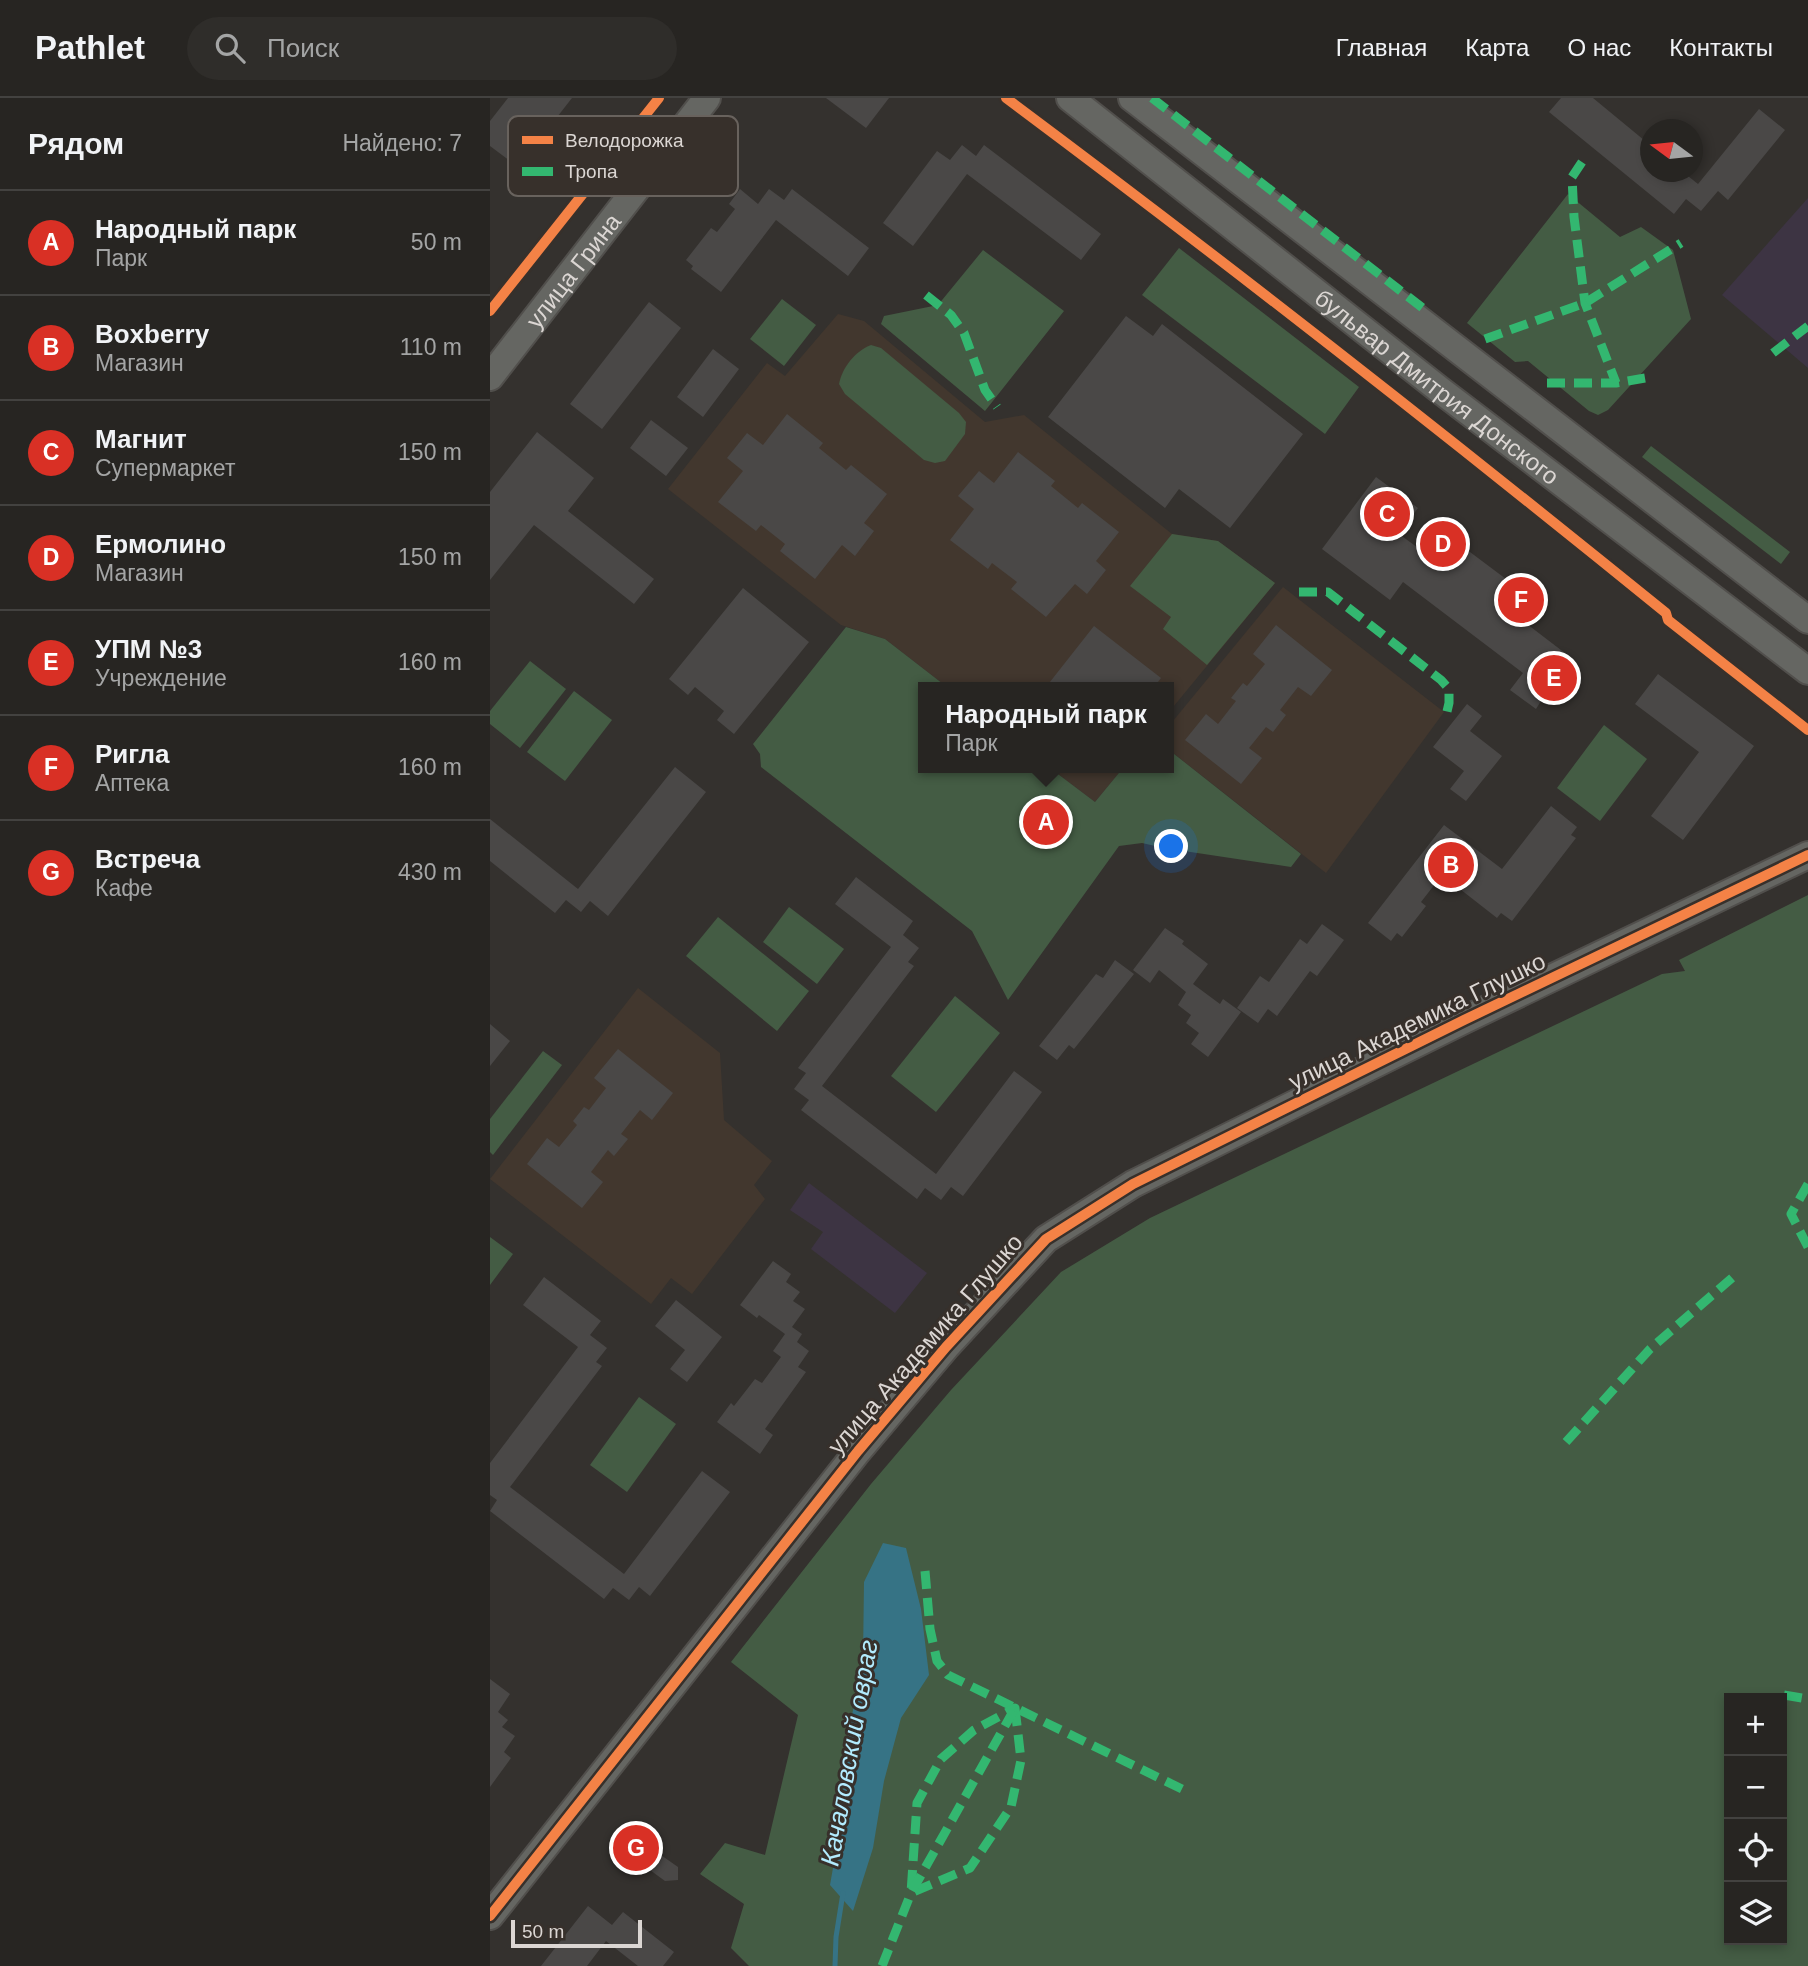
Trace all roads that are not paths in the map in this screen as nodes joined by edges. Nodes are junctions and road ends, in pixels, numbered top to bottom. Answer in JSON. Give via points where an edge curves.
{"nodes":[{"id":1,"x":707,"y":98,"type":"edge"},
{"id":2,"x":1070,"y":98,"type":"edge"},
{"id":3,"x":1132,"y":98,"type":"edge"},
{"id":4,"x":693,"y":116,"type":"edge"},
{"id":5,"x":631,"y":196,"type":"edge"},
{"id":6,"x":490,"y":377,"type":"edge"},
{"id":7,"x":1808,"y":620,"type":"edge"},
{"id":8,"x":1808,"y":671,"type":"edge"},
{"id":9,"x":1808,"y":855,"type":"edge"},
{"id":10,"x":490,"y":1916,"type":"edge"}],
"edges":[{"from":1,"to":4,"type":"street","name":"улица Грина"},
{"from":2,"to":8,"type":"street","name":"бульвар Дмитрия Донского","via":[[1440,390]]},
{"from":3,"to":7,"type":"street","name":"бульвар Дмитрия Донского"},
{"from":5,"to":6,"type":"street","name":"улица Грина"},
{"from":9,"to":10,"type":"street","name":"улица Академика Глушко","via":[[1133,1184],[1046,1239],[858,1451]]}]}
